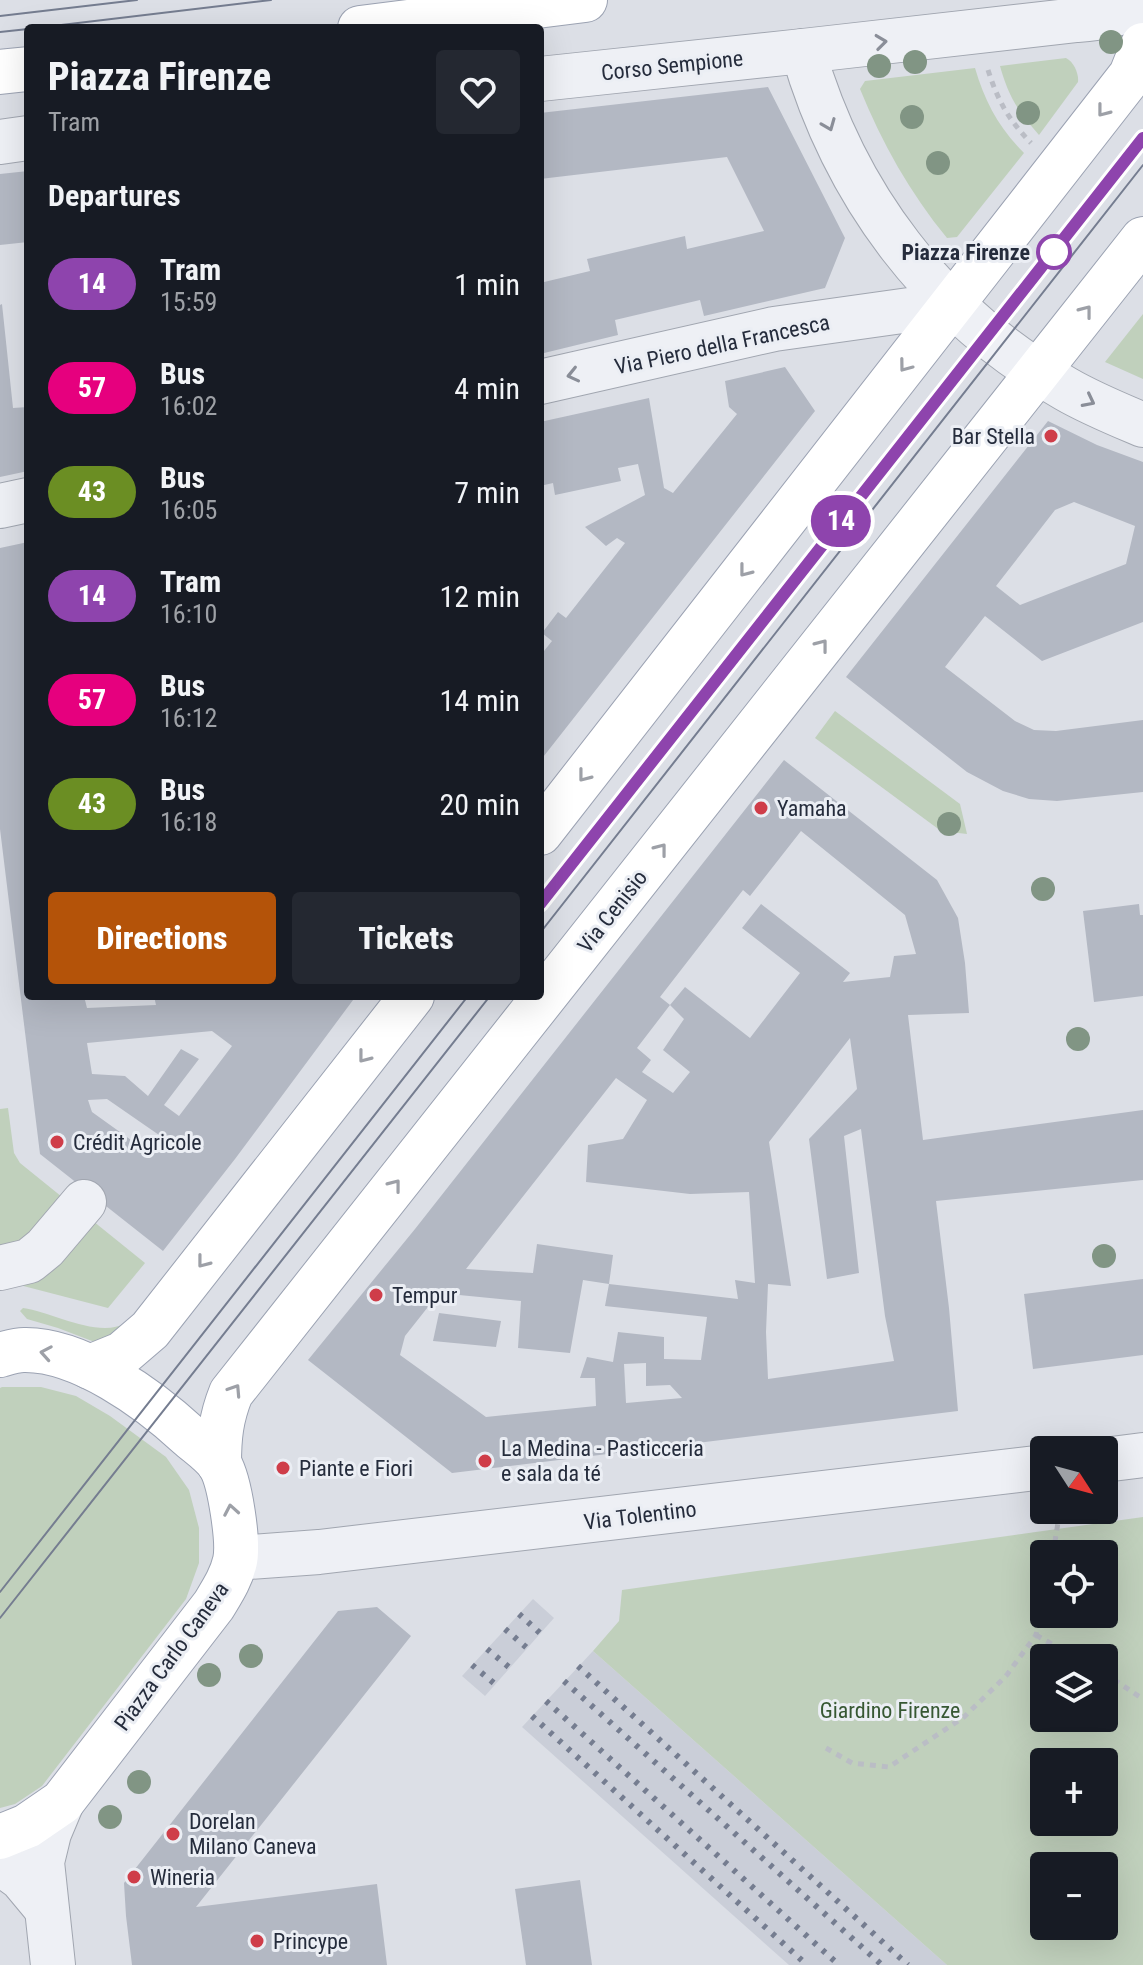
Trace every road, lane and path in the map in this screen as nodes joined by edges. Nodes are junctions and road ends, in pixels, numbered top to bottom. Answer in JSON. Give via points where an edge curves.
{"nodes":[{"id":1,"x":585,"y":0,"type":"edge"},
{"id":2,"x":1143,"y":4,"type":"edge"},
{"id":3,"x":392,"y":24,"type":"edge"},
{"id":4,"x":1143,"y":45,"type":"edge"},
{"id":5,"x":803,"y":51,"type":"junction"},
{"id":6,"x":987,"y":67,"type":"dead end"},
{"id":7,"x":24,"y":69,"type":"edge"},
{"id":8,"x":0,"y":72,"type":"edge"},
{"id":9,"x":544,"y":79,"type":"edge"},
{"id":10,"x":24,"y":139,"type":"edge"},
{"id":11,"x":0,"y":142,"type":"edge"},
{"id":12,"x":1038,"y":149,"type":"dead end"},
{"id":13,"x":1143,"y":239,"type":"edge"},
{"id":14,"x":952,"y":304,"type":"junction"},
{"id":15,"x":1037,"y":372,"type":"junction"},
{"id":16,"x":544,"y":381,"type":"edge"},
{"id":17,"x":1143,"y":425,"type":"edge"},
{"id":18,"x":24,"y":501,"type":"edge"},
{"id":19,"x":0,"y":506,"type":"edge"},
{"id":20,"x":544,"y":828,"type":"edge"},
{"id":21,"x":544,"y":997,"type":"edge"},
{"id":22,"x":409,"y":1000,"type":"edge"},
{"id":23,"x":541,"y":1000,"type":"edge"},
{"id":24,"x":84,"y":1202,"type":"dead end"},
{"id":25,"x":0,"y":1268,"type":"edge"},
{"id":26,"x":0,"y":1355,"type":"edge"},
{"id":27,"x":90,"y":1367,"type":"junction"},
{"id":28,"x":1143,"y":1455,"type":"edge"},
{"id":29,"x":1118,"y":1458,"type":"edge"},
{"id":30,"x":219,"y":1464,"type":"junction"},
{"id":31,"x":1030,"y":1469,"type":"edge"},
{"id":32,"x":236,"y":1558,"type":"junction"},
{"id":33,"x":1038,"y":1628,"type":"edge"},
{"id":34,"x":1036,"y":1635,"type":"junction"},
{"id":35,"x":1052,"y":1644,"type":"edge"},
{"id":36,"x":1118,"y":1682,"type":"edge"},
{"id":37,"x":1143,"y":1699,"type":"edge"},
{"id":38,"x":826,"y":1748,"type":"dead end"},
{"id":39,"x":62,"y":1802,"type":"junction"},
{"id":40,"x":0,"y":1837,"type":"edge"},
{"id":41,"x":0,"y":1863,"type":"edge"},
{"id":42,"x":46,"y":1908,"type":"junction"},
{"id":43,"x":53,"y":1965,"type":"edge"}],
"edges":[{"from":1,"to":3,"type":"main road"},
{"from":5,"to":2,"type":"street","one_way":true,"via":[[1105,18]]},
{"from":4,"to":14,"type":"main road","one_way":true,"via":[[1131,75]]},
{"from":5,"to":9,"type":"street","name":"Corso Sempione"},
{"from":5,"to":14,"type":"street","one_way":true,"via":[[854,177],[902,250]]},
{"from":6,"to":12,"type":"path","via":[[1003,109]]},
{"from":7,"to":8,"type":"main road"},
{"from":10,"to":11,"type":"street"},
{"from":15,"to":13,"type":"main road","one_way":true},
{"from":14,"to":15,"type":"street"},
{"from":14,"to":16,"type":"street","name":"Via Piero della Francesca","one_way":true,"via":[[774,329]]},
{"from":14,"to":20,"type":"main road","one_way":true},
{"from":15,"to":17,"type":"street","one_way":true},
{"from":21,"to":15,"type":"main road","name":"Via Cenisio","one_way":true},
{"from":18,"to":19,"type":"street"},
{"from":22,"to":27,"type":"main road","one_way":true,"via":[[150,1330],[122,1354]]},
{"from":30,"to":23,"type":"main road","name":"Via Cenisio","one_way":true,"via":[[222,1415],[231,1393]]},
{"from":24,"to":25,"type":"street","via":[[29,1261]]},
{"from":27,"to":26,"type":"main road","one_way":true,"via":[[54,1354],[22,1350]]},
{"from":27,"to":30,"type":"main road","via":[[150,1402]]},
{"from":28,"to":29,"type":"street"},
{"from":32,"to":30,"type":"main road","name":"Piazza Carlo Caneva","one_way":true},
{"from":31,"to":32,"type":"street","name":"Via Tolentino"},
{"from":32,"to":39,"type":"main road","name":"Piazza Carlo Caneva","via":[[214,1605]]},
{"from":33,"to":34,"type":"path"},
{"from":34,"to":35,"type":"path"},
{"from":34,"to":38,"type":"path","via":[[1006,1676],[964,1717],[889,1767],[852,1763]]},
{"from":36,"to":37,"type":"path"},
{"from":39,"to":40,"type":"main road","name":"Piazza Carlo Caneva"},
{"from":39,"to":42,"type":"street","name":"Piazza Carlo Caneva","via":[[42,1862]]},
{"from":41,"to":42,"type":"street"},
{"from":42,"to":43,"type":"street","name":"Piazza Carlo Caneva"}]}
